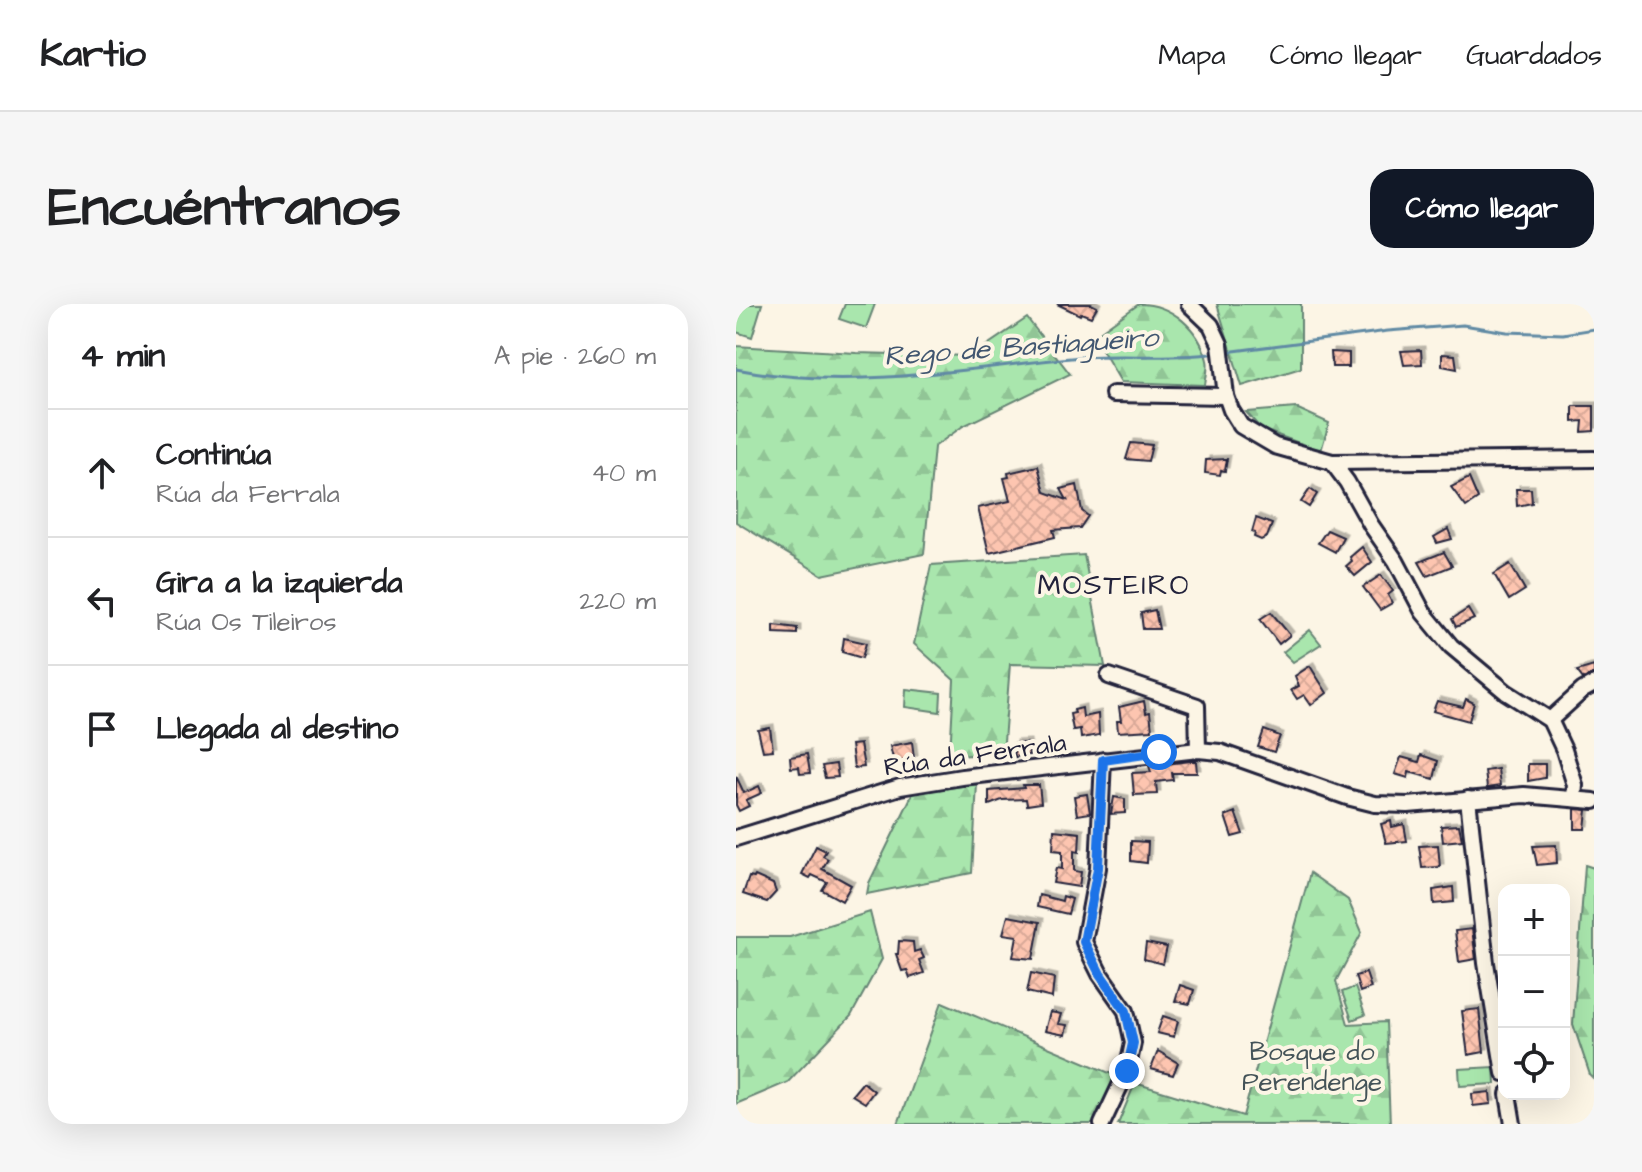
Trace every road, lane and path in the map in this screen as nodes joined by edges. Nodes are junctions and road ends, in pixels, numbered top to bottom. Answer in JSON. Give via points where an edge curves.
{"nodes":[{"id":1,"x":1189,"y":304,"type":"edge"},
{"id":2,"x":1113,"y":394,"type":"dead end"},
{"id":3,"x":1226,"y":396,"type":"junction"},
{"id":4,"x":1594,"y":459,"type":"edge"},
{"id":5,"x":1332,"y":462,"type":"junction"},
{"id":6,"x":1109,"y":676,"type":"dead end"},
{"id":7,"x":1594,"y":684,"type":"edge"},
{"id":8,"x":1550,"y":720,"type":"junction"},
{"id":9,"x":1198,"y":750,"type":"junction"},
{"id":10,"x":1103,"y":760,"type":"junction"},
{"id":11,"x":1574,"y":798,"type":"junction"},
{"id":12,"x":1468,"y":799,"type":"junction"},
{"id":13,"x":1594,"y":801,"type":"edge"},
{"id":14,"x":736,"y":838,"type":"edge"},
{"id":15,"x":1498,"y":1036,"type":"edge"},
{"id":16,"x":1509,"y":1100,"type":"edge"},
{"id":17,"x":1102,"y":1124,"type":"edge"},
{"id":18,"x":1513,"y":1124,"type":"edge"}],
"edges":[{"from":1,"to":3,"type":"street","via":[[1211,325],[1220,344]]},
{"from":2,"to":3,"type":"street"},
{"from":3,"to":5,"type":"street","via":[[1241,426],[1256,437]]},
{"from":4,"to":5,"type":"street"},
{"from":5,"to":8,"type":"street","via":[[1442,635],[1506,692]]},
{"from":6,"to":9,"type":"street","via":[[1197,706]]},
{"from":7,"to":8,"type":"street"},
{"from":8,"to":11,"type":"street","via":[[1575,785]]},
{"from":9,"to":10,"type":"street","name":"Rúa da Ferrala"},
{"from":9,"to":12,"type":"street","name":"Rúa da Ferrala","via":[[1220,752],[1375,804]]},
{"from":10,"to":14,"type":"street","name":"Rúa da Ferrala","via":[[900,787]]},
{"from":10,"to":17,"type":"street","via":[[1098,868],[1084,942],[1126,1011],[1133,1043],[1127,1071]]},
{"from":11,"to":12,"type":"street","name":"Rúa da Ferrala"},
{"from":11,"to":13,"type":"street","name":"Rúa da Ferrala"},
{"from":12,"to":15,"type":"street"},
{"from":16,"to":18,"type":"street"}]}
